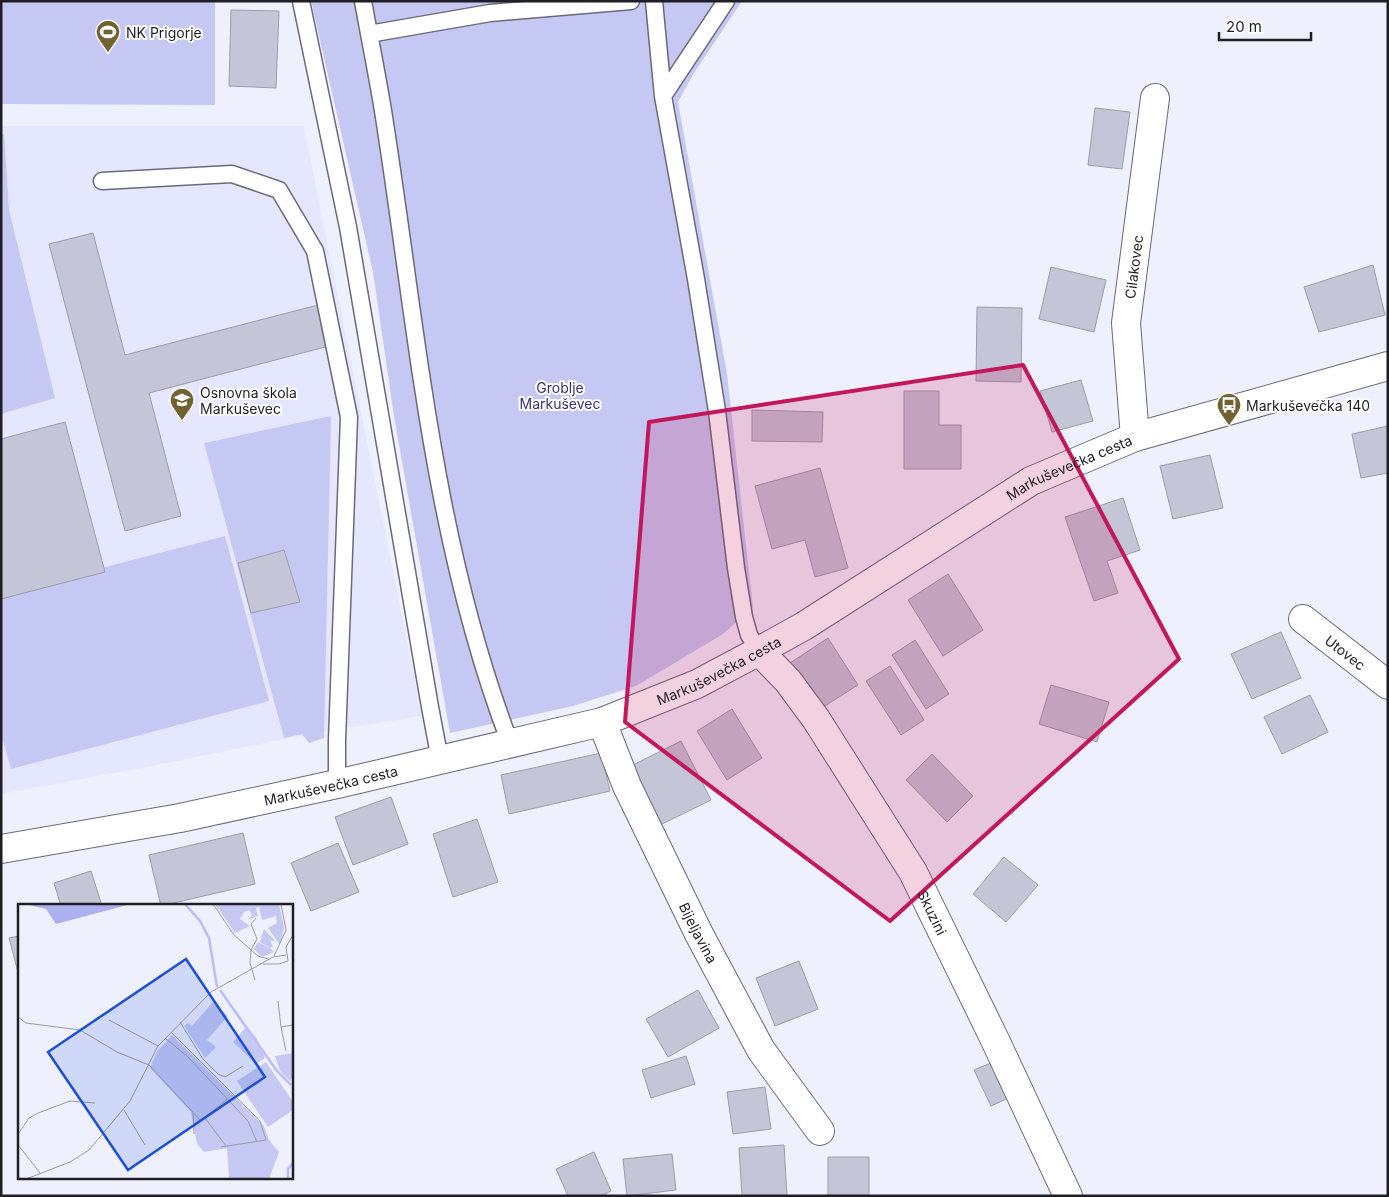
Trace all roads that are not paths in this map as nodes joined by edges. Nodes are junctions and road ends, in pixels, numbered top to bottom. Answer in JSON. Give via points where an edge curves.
{"nodes":[{"id":1,"x":302,"y":1,"type":"edge"},
{"id":2,"x":363,"y":1,"type":"edge"},
{"id":3,"x":631,"y":1,"type":"edge"},
{"id":4,"x":654,"y":1,"type":"edge"},
{"id":5,"x":726,"y":1,"type":"edge"},
{"id":6,"x":610,"y":2,"type":"edge"},
{"id":7,"x":369,"y":34,"type":"junction"},
{"id":8,"x":663,"y":96,"type":"junction"},
{"id":9,"x":1154,"y":98,"type":"dead end"},
{"id":10,"x":102,"y":181,"type":"dead end"},
{"id":11,"x":1388,"y":366,"type":"edge"},
{"id":12,"x":1135,"y":437,"type":"junction"},
{"id":13,"x":1303,"y":620,"type":"dead end"},
{"id":14,"x":759,"y":651,"type":"junction"},
{"id":15,"x":1388,"y":685,"type":"edge"},
{"id":16,"x":602,"y":722,"type":"junction"},
{"id":17,"x":510,"y":743,"type":"junction"},
{"id":18,"x":440,"y":760,"type":"junction"},
{"id":19,"x":337,"y":784,"type":"junction"},
{"id":20,"x":1,"y":849,"type":"edge"},
{"id":21,"x":820,"y":1132,"type":"dead end"},
{"id":22,"x":1068,"y":1196,"type":"edge"}],
"edges":[{"from":1,"to":18,"type":"lane","via":[[348,228]]},
{"from":2,"to":7,"type":"lane"},
{"from":3,"to":6,"type":"lane"},
{"from":4,"to":8,"type":"lane"},
{"from":5,"to":8,"type":"lane"},
{"from":6,"to":7,"type":"lane","via":[[481,14]]},
{"from":7,"to":17,"type":"lane","via":[[442,506],[474,630]]},
{"from":8,"to":14,"type":"lane","via":[[717,410],[744,617],[748,635]]},
{"from":9,"to":12,"type":"street","name":"Cilakovec","via":[[1126,323]]},
{"from":10,"to":19,"type":"lane","via":[[232,174],[279,190],[315,250],[348,417]]},
{"from":11,"to":12,"type":"street","name":"Markuševečka cesta"},
{"from":12,"to":14,"type":"street","name":"Markuševečka cesta","via":[[1031,481],[804,626]]},
{"from":13,"to":15,"type":"street","name":"Utovec"},
{"from":14,"to":16,"type":"street","name":"Markuševečka cesta","via":[[697,684]]},
{"from":14,"to":22,"type":"street","name":"Skuzini","via":[[788,681],[816,719],[913,872]]},
{"from":16,"to":17,"type":"street","name":"Markuševečka cesta"},
{"from":16,"to":21,"type":"street","name":"Bijeljavina","via":[[627,786],[698,934],[761,1050]]},
{"from":17,"to":18,"type":"street","name":"Markuševečka cesta"},
{"from":18,"to":19,"type":"street","name":"Markuševečka cesta"},
{"from":19,"to":20,"type":"street","name":"Markuševečka cesta","via":[[180,818]]}]}
